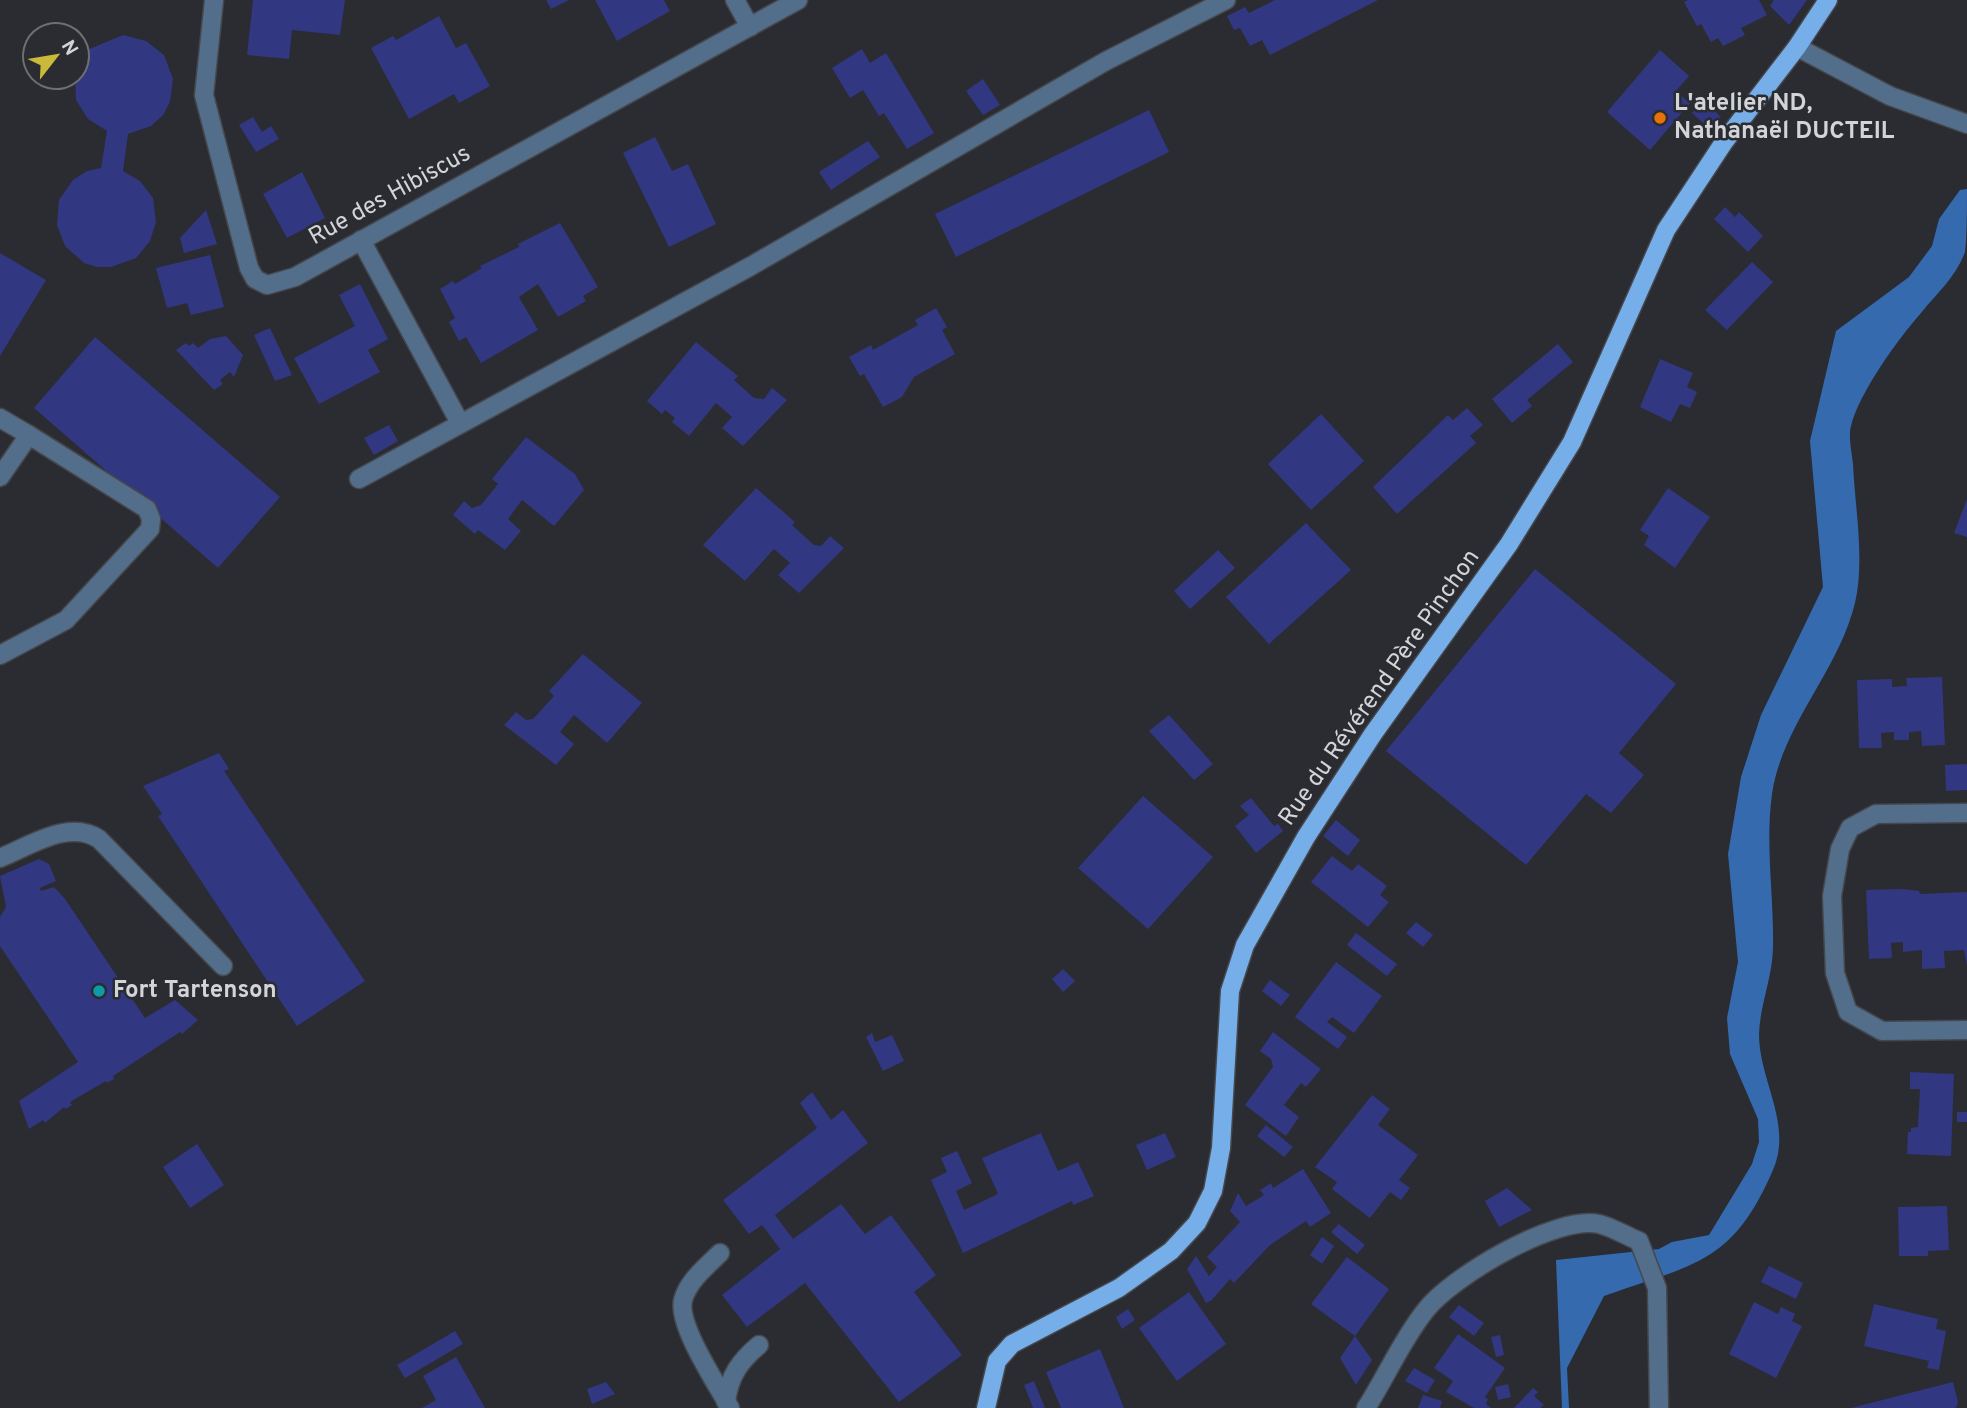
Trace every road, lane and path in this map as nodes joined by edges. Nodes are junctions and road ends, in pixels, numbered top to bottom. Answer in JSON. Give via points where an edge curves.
{"nodes":[{"id":1,"x":214,"y":0,"type":"edge"},
{"id":2,"x":735,"y":0,"type":"edge"},
{"id":3,"x":798,"y":0,"type":"edge"},
{"id":4,"x":1226,"y":0,"type":"edge"},
{"id":5,"x":1828,"y":0,"type":"edge"},
{"id":6,"x":750,"y":27,"type":"junction"},
{"id":7,"x":1797,"y":47,"type":"junction"},
{"id":8,"x":1967,"y":124,"type":"edge"},
{"id":9,"x":361,"y":240,"type":"junction"},
{"id":10,"x":0,"y":418,"type":"edge"},
{"id":11,"x":460,"y":423,"type":"junction"},
{"id":12,"x":29,"y":435,"type":"junction"},
{"id":13,"x":0,"y":477,"type":"edge"},
{"id":14,"x":359,"y":480,"type":"dead end"},
{"id":15,"x":0,"y":655,"type":"edge"},
{"id":16,"x":1967,"y":813,"type":"edge"},
{"id":17,"x":0,"y":858,"type":"edge"},
{"id":18,"x":223,"y":966,"type":"dead end"},
{"id":19,"x":1967,"y":1030,"type":"edge"},
{"id":20,"x":720,"y":1254,"type":"dead end"},
{"id":21,"x":759,"y":1345,"type":"dead end"},
{"id":22,"x":728,"y":1405,"type":"edge"},
{"id":23,"x":986,"y":1408,"type":"edge"},
{"id":24,"x":1366,"y":1408,"type":"edge"},
{"id":25,"x":1659,"y":1408,"type":"edge"}],
"edges":[{"from":1,"to":9,"type":"street","name":"Rue des Hibiscus","via":[[204,95],[243,251],[255,279],[267,285],[282,282]]},
{"from":2,"to":6,"type":"street"},
{"from":3,"to":6,"type":"street","name":"Rue des Hibiscus"},
{"from":4,"to":11,"type":"street","via":[[1106,61],[763,259]]},
{"from":5,"to":7,"type":"main road","name":"Rue du Révérend Père Pinchon"},
{"from":6,"to":9,"type":"street","name":"Rue des Hibiscus"},
{"from":7,"to":8,"type":"street","via":[[1890,96]]},
{"from":7,"to":23,"type":"main road","name":"Rue du Révérend Père Pinchon","via":[[1724,142],[1666,230],[1565,454],[1502,555],[1373,734],[1306,837],[1245,945],[1230,992],[1221,1147],[1213,1191],[1197,1223],[1171,1251],[1119,1288],[1012,1344],[998,1361]]},
{"from":9,"to":11,"type":"street"},
{"from":10,"to":12,"type":"street"},
{"from":11,"to":14,"type":"street"},
{"from":12,"to":13,"type":"street"},
{"from":12,"to":15,"type":"street","via":[[147,509],[150,529],[74,613]]},
{"from":16,"to":19,"type":"street","via":[[1876,814],[1850,828],[1840,849],[1832,896],[1835,973],[1848,1012],[1881,1031]]},
{"from":17,"to":18,"type":"street","via":[[64,832],[89,832]]},
{"from":20,"to":22,"type":"street","via":[[688,1286],[682,1301],[683,1318]]},
{"from":21,"to":22,"type":"street","via":[[736,1370],[729,1384]]},
{"from":24,"to":25,"type":"street","via":[[1424,1312],[1449,1285],[1541,1235],[1566,1226],[1598,1224],[1639,1241],[1657,1288]]}]}
